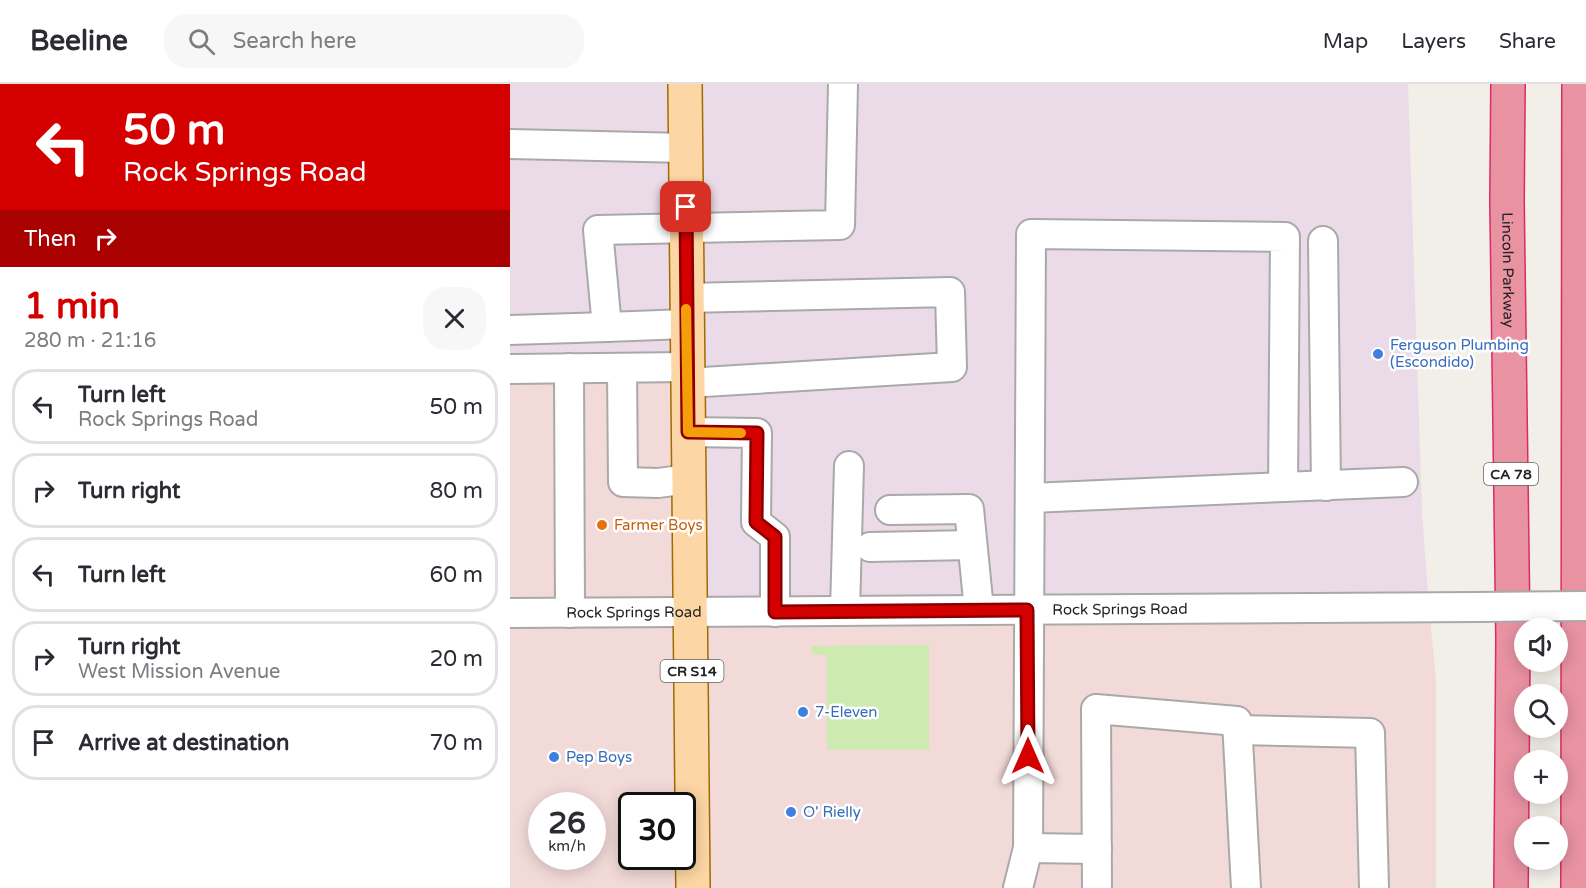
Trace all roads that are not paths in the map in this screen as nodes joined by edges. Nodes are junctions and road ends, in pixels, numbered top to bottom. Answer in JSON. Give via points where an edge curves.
{"nodes":[{"id":1,"x":686,"y":84,"type":"edge"},
{"id":2,"x":843,"y":84,"type":"edge"},
{"id":3,"x":1499,"y":84,"type":"edge"},
{"id":4,"x":1508,"y":84,"type":"edge"},
{"id":5,"x":1579,"y":84,"type":"edge"},
{"id":6,"x":510,"y":144,"type":"edge"},
{"id":7,"x":686,"y":148,"type":"junction"},
{"id":8,"x":1507,"y":201,"type":"junction"},
{"id":9,"x":686,"y":227,"type":"junction"},
{"id":10,"x":1323,"y":240,"type":"dead end"},
{"id":11,"x":686,"y":311,"type":"junction"},
{"id":12,"x":607,"y":327,"type":"junction"},
{"id":13,"x":510,"y":330,"type":"edge"},
{"id":14,"x":570,"y":368,"type":"junction"},
{"id":15,"x":622,"y":368,"type":"junction"},
{"id":16,"x":510,"y":369,"type":"edge"},
{"id":17,"x":687,"y":375,"type":"junction"},
{"id":18,"x":1586,"y":429,"type":"edge"},
{"id":19,"x":688,"y":432,"type":"junction"},
{"id":20,"x":849,"y":466,"type":"dead end"},
{"id":21,"x":689,"y":479,"type":"junction"},
{"id":22,"x":1403,"y":482,"type":"dead end"},
{"id":23,"x":1326,"y":486,"type":"junction"},
{"id":24,"x":1283,"y":488,"type":"junction"},
{"id":25,"x":1031,"y":498,"type":"junction"},
{"id":26,"x":890,"y":510,"type":"dead end"},
{"id":27,"x":1579,"y":536,"type":"junction"},
{"id":28,"x":972,"y":546,"type":"junction"},
{"id":29,"x":870,"y":547,"type":"dead end"},
{"id":30,"x":1586,"y":606,"type":"edge"},
{"id":31,"x":979,"y":610,"type":"junction"},
{"id":32,"x":1027,"y":610,"type":"junction"},
{"id":33,"x":845,"y":611,"type":"junction"},
{"id":34,"x":775,"y":612,"type":"junction"},
{"id":35,"x":510,"y":613,"type":"edge"},
{"id":36,"x":570,"y":613,"type":"junction"},
{"id":37,"x":692,"y":614,"type":"junction"},
{"id":38,"x":1238,"y":730,"type":"junction"},
{"id":39,"x":1512,"y":747,"type":"junction"},
{"id":40,"x":1028,"y":848,"type":"junction"},
{"id":41,"x":1097,"y":849,"type":"junction"},
{"id":42,"x":693,"y":888,"type":"edge"},
{"id":43,"x":1017,"y":888,"type":"edge"},
{"id":44,"x":1097,"y":888,"type":"edge"},
{"id":45,"x":1246,"y":888,"type":"edge"},
{"id":46,"x":1374,"y":888,"type":"edge"},
{"id":47,"x":1505,"y":888,"type":"edge"},
{"id":48,"x":1511,"y":888,"type":"edge"},
{"id":49,"x":1578,"y":888,"type":"edge"}],
"edges":[{"from":1,"to":7,"type":"main road","number":"CR S14"},
{"from":2,"to":9,"type":"street","via":[[840,225]]},
{"from":3,"to":8,"type":"highway"},
{"from":4,"to":8,"type":"highway","name":"Lincoln Parkway","number":"CA 78"},
{"from":5,"to":27,"type":"highway"},
{"from":6,"to":7,"type":"street"},
{"from":7,"to":9,"type":"main road","number":"CR S14"},
{"from":8,"to":39,"type":"highway","name":"Lincoln Parkway","number":"CA 78"},
{"from":9,"to":11,"type":"main road","number":"CR S14"},
{"from":9,"to":12,"type":"street","via":[[598,230]]},
{"from":10,"to":23,"type":"street"},
{"from":11,"to":12,"type":"street"},
{"from":11,"to":17,"type":"main road","number":"CR S14"},
{"from":11,"to":17,"type":"street","via":[[950,292],[952,367]]},
{"from":12,"to":13,"type":"street"},
{"from":14,"to":15,"type":"street"},
{"from":14,"to":16,"type":"street"},
{"from":14,"to":36,"type":"street"},
{"from":15,"to":17,"type":"street"},
{"from":15,"to":21,"type":"street","via":[[623,482]]},
{"from":17,"to":19,"type":"main road","number":"CR S14"},
{"from":18,"to":27,"type":"highway"},
{"from":19,"to":21,"type":"main road","number":"CR S14"},
{"from":19,"to":34,"type":"street","via":[[757,433],[756,522],[775,537]]},
{"from":20,"to":33,"type":"street"},
{"from":21,"to":37,"type":"main road","number":"CR S14"},
{"from":22,"to":23,"type":"street"},
{"from":23,"to":24,"type":"street"},
{"from":24,"to":25,"type":"street"},
{"from":24,"to":25,"type":"street","via":[[1285,237],[1031,234]]},
{"from":25,"to":32,"type":"street"},
{"from":26,"to":28,"type":"street","via":[[969,509]]},
{"from":27,"to":49,"type":"highway"},
{"from":28,"to":29,"type":"street"},
{"from":28,"to":31,"type":"street"},
{"from":30,"to":32,"type":"street","name":"Rock Springs Road","bridge":true},
{"from":31,"to":32,"type":"street","name":"Rock Springs Road"},
{"from":31,"to":33,"type":"street","name":"Rock Springs Road"},
{"from":32,"to":40,"type":"street"},
{"from":33,"to":34,"type":"street","name":"Rock Springs Road"},
{"from":34,"to":37,"type":"street","name":"Rock Springs Road"},
{"from":35,"to":36,"type":"street","name":"Rock Springs Road"},
{"from":36,"to":37,"type":"street","name":"Rock Springs Road"},
{"from":37,"to":42,"type":"main road","number":"CR S14"},
{"from":38,"to":41,"type":"street","via":[[1237,721],[1096,709]]},
{"from":38,"to":45,"type":"street"},
{"from":38,"to":46,"type":"street","via":[[1370,733]]},
{"from":39,"to":47,"type":"highway"},
{"from":39,"to":48,"type":"highway","name":"Lincoln Parkway","number":"CA 78"},
{"from":40,"to":41,"type":"street"},
{"from":40,"to":43,"type":"street"},
{"from":41,"to":44,"type":"street"}]}
